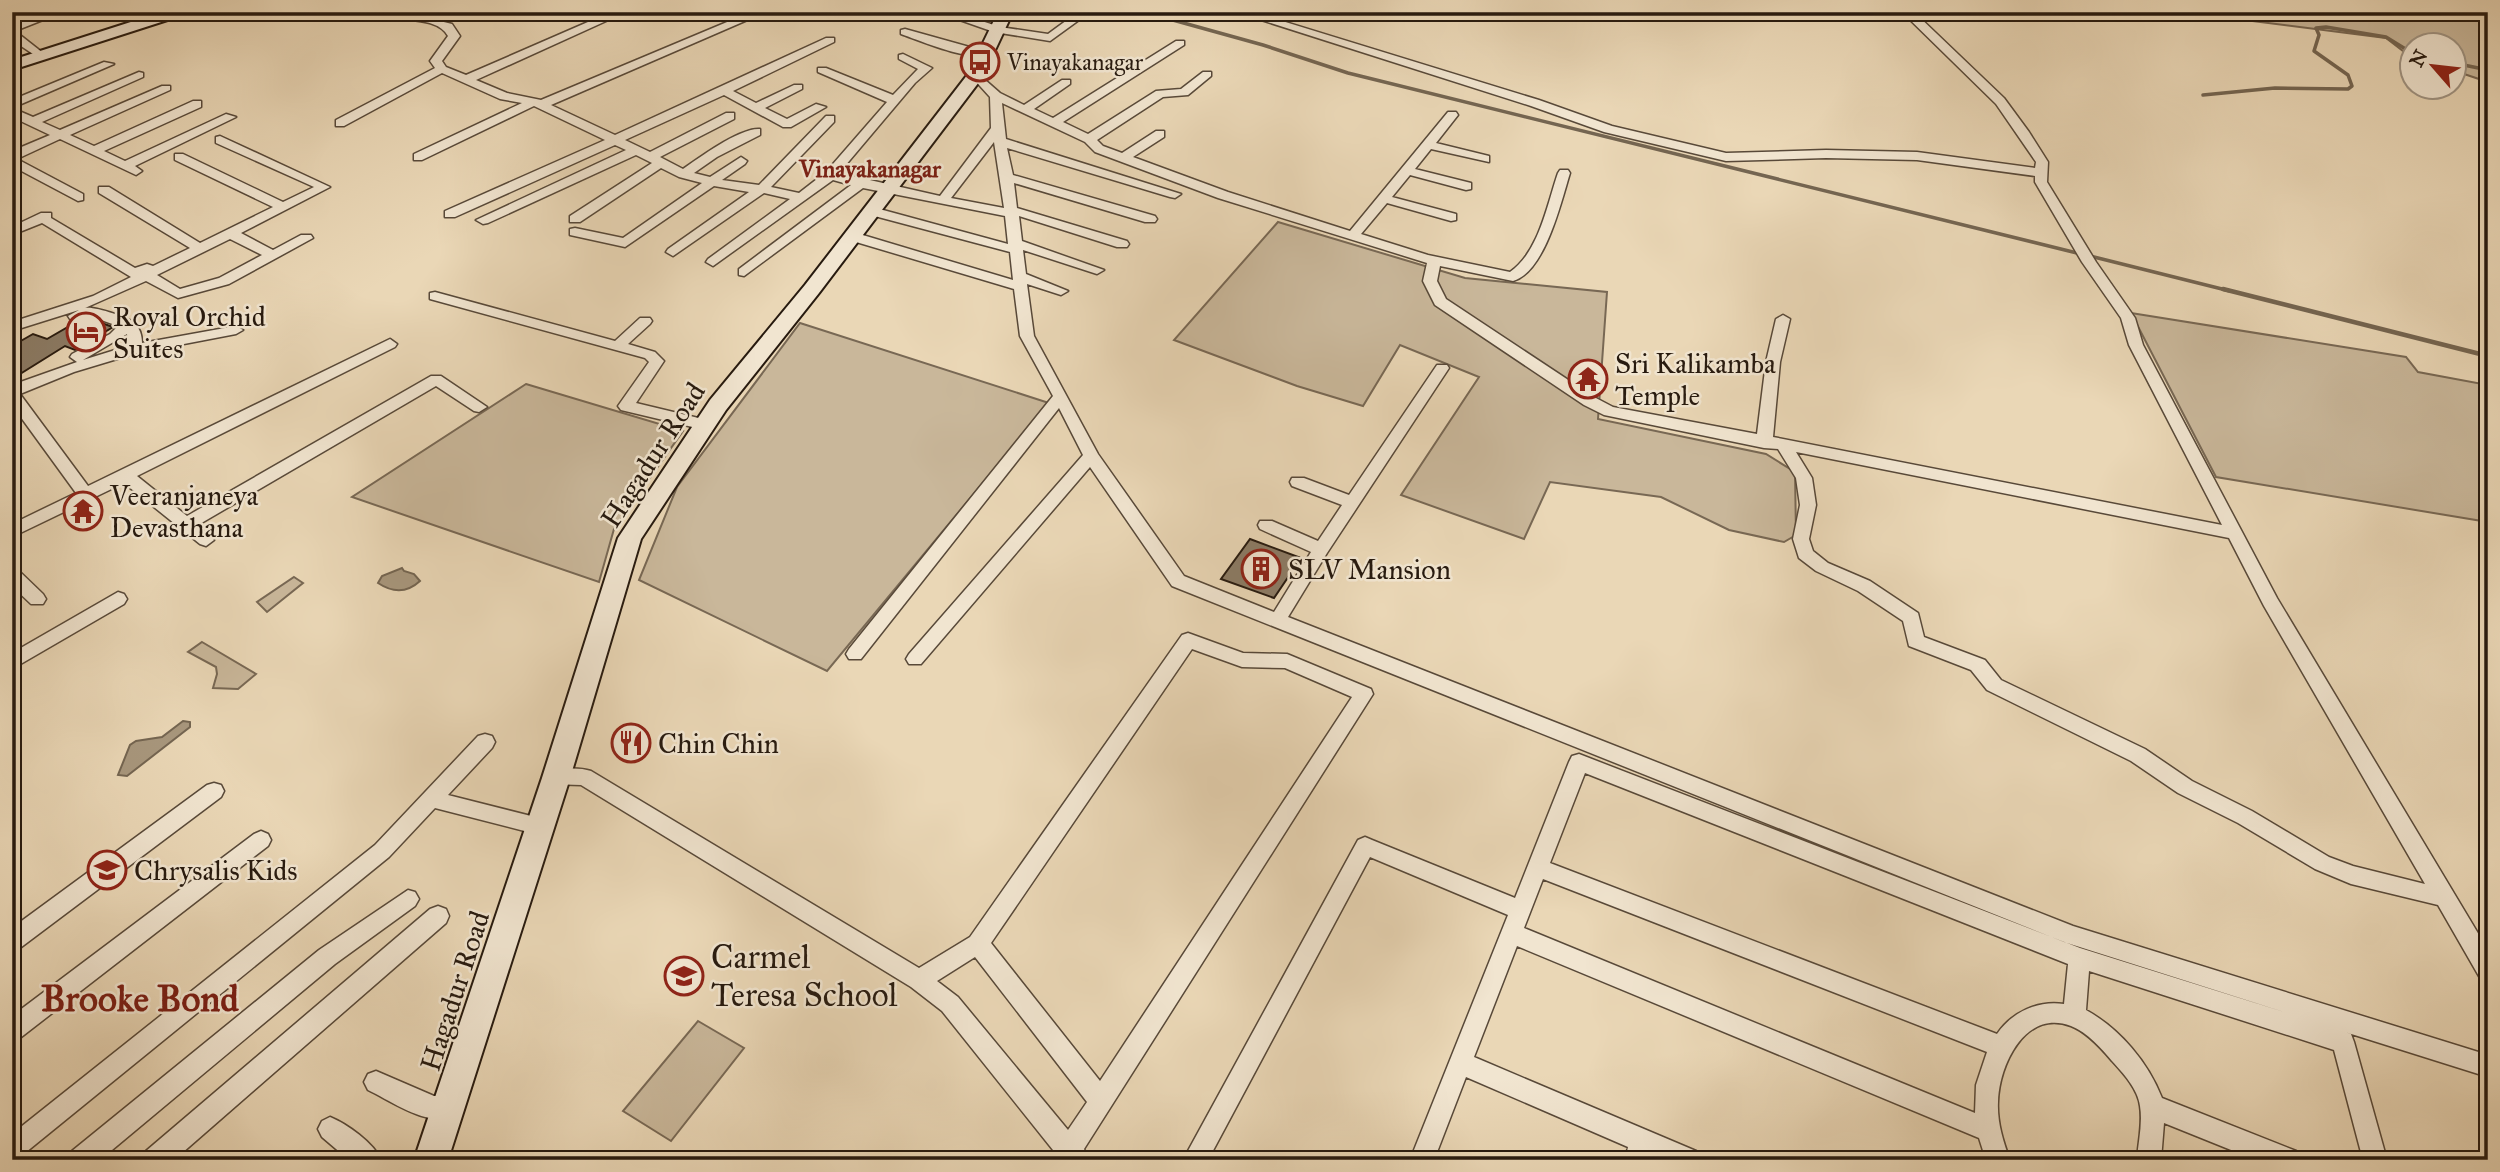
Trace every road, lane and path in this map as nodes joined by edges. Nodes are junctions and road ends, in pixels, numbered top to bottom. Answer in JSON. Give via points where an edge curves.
{"nodes":[{"id":1,"x":58,"y":12,"type":"edge"},
{"id":2,"x":178,"y":12,"type":"edge"},
{"id":3,"x":378,"y":12,"type":"edge"},
{"id":4,"x":455,"y":12,"type":"edge"},
{"id":5,"x":621,"y":12,"type":"edge"},
{"id":6,"x":761,"y":12,"type":"edge"},
{"id":7,"x":942,"y":12,"type":"edge"},
{"id":8,"x":1085,"y":12,"type":"edge"},
{"id":9,"x":1241,"y":12,"type":"edge"},
{"id":10,"x":1907,"y":12,"type":"edge"},
{"id":11,"x":1002,"y":21,"type":"edge"},
{"id":12,"x":436,"y":22,"type":"junction"},
{"id":13,"x":12,"y":31,"type":"edge"},
{"id":14,"x":905,"y":32,"type":"dead end"},
{"id":15,"x":1050,"y":38,"type":"junction"},
{"id":16,"x":830,"y":40,"type":"dead end"},
{"id":17,"x":1180,"y":43,"type":"dead end"},
{"id":18,"x":1037,"y":50,"type":"dead end"},
{"id":19,"x":39,"y":55,"type":"junction"},
{"id":20,"x":903,"y":57,"type":"dead end"},
{"id":21,"x":108,"y":64,"type":"dead end"},
{"id":22,"x":980,"y":64,"type":"junction"},
{"id":23,"x":12,"y":65,"type":"edge"},
{"id":24,"x":442,"y":69,"type":"junction"},
{"id":25,"x":822,"y":70,"type":"dead end"},
{"id":26,"x":1207,"y":74,"type":"dead end"},
{"id":27,"x":139,"y":75,"type":"dead end"},
{"id":28,"x":468,"y":79,"type":"junction"},
{"id":29,"x":1066,"y":82,"type":"dead end"},
{"id":30,"x":798,"y":87,"type":"dead end"},
{"id":31,"x":166,"y":88,"type":"dead end"},
{"id":32,"x":723,"y":90,"type":"junction"},
{"id":33,"x":996,"y":96,"type":"junction"},
{"id":34,"x":897,"y":101,"type":"junction"},
{"id":35,"x":197,"y":104,"type":"dead end"},
{"id":36,"x":537,"y":104,"type":"junction"},
{"id":37,"x":820,"y":107,"type":"dead end"},
{"id":38,"x":754,"y":108,"type":"junction"},
{"id":39,"x":1027,"y":109,"type":"junction"},
{"id":40,"x":14,"y":112,"type":"edge"},
{"id":41,"x":1452,"y":116,"type":"dead end"},
{"id":42,"x":230,"y":117,"type":"dead end"},
{"id":43,"x":730,"y":117,"type":"dead end"},
{"id":44,"x":830,"y":119,"type":"dead end"},
{"id":45,"x":32,"y":121,"type":"junction"},
{"id":46,"x":340,"y":123,"type":"dead end"},
{"id":47,"x":1053,"y":123,"type":"junction"},
{"id":48,"x":757,"y":132,"type":"dead end"},
{"id":49,"x":1160,"y":134,"type":"dead end"},
{"id":50,"x":60,"y":135,"type":"junction"},
{"id":51,"x":1000,"y":135,"type":"junction"},
{"id":52,"x":1089,"y":139,"type":"junction"},
{"id":53,"x":220,"y":140,"type":"dead end"},
{"id":54,"x":612,"y":141,"type":"junction"},
{"id":55,"x":1430,"y":145,"type":"junction"},
{"id":56,"x":94,"y":151,"type":"junction"},
{"id":57,"x":634,"y":152,"type":"junction"},
{"id":58,"x":179,"y":157,"type":"dead end"},
{"id":59,"x":418,"y":157,"type":"dead end"},
{"id":60,"x":12,"y":158,"type":"edge"},
{"id":61,"x":1123,"y":158,"type":"junction"},
{"id":62,"x":1485,"y":159,"type":"dead end"},
{"id":63,"x":654,"y":161,"type":"junction"},
{"id":64,"x":741,"y":161,"type":"dead end"},
{"id":65,"x":1409,"y":171,"type":"junction"},
{"id":66,"x":1564,"y":173,"type":"dead end"},
{"id":67,"x":2042,"y":173,"type":"junction"},
{"id":68,"x":684,"y":174,"type":"junction"},
{"id":69,"x":831,"y":175,"type":"junction"},
{"id":70,"x":1007,"y":177,"type":"junction"},
{"id":71,"x":714,"y":182,"type":"junction"},
{"id":72,"x":860,"y":184,"type":"junction"},
{"id":73,"x":1466,"y":186,"type":"dead end"},
{"id":74,"x":762,"y":189,"type":"junction"},
{"id":75,"x":890,"y":189,"type":"junction"},
{"id":76,"x":104,"y":190,"type":"dead end"},
{"id":77,"x":1175,"y":194,"type":"dead end"},
{"id":78,"x":78,"y":197,"type":"dead end"},
{"id":79,"x":800,"y":197,"type":"junction"},
{"id":80,"x":944,"y":199,"type":"junction"},
{"id":81,"x":1386,"y":199,"type":"junction"},
{"id":82,"x":282,"y":208,"type":"junction"},
{"id":83,"x":872,"y":211,"type":"junction"},
{"id":84,"x":1010,"y":212,"type":"junction"},
{"id":85,"x":450,"y":214,"type":"dead end"},
{"id":86,"x":1451,"y":217,"type":"dead end"},
{"id":87,"x":1150,"y":219,"type":"dead end"},
{"id":88,"x":483,"y":220,"type":"dead end"},
{"id":89,"x":12,"y":222,"type":"edge"},
{"id":90,"x":230,"y":233,"type":"junction"},
{"id":91,"x":851,"y":236,"type":"junction"},
{"id":92,"x":1353,"y":236,"type":"junction"},
{"id":93,"x":306,"y":238,"type":"dead end"},
{"id":94,"x":1122,"y":244,"type":"dead end"},
{"id":95,"x":196,"y":246,"type":"junction"},
{"id":96,"x":1015,"y":247,"type":"junction"},
{"id":97,"x":673,"y":252,"type":"dead end"},
{"id":98,"x":272,"y":256,"type":"junction"},
{"id":99,"x":1434,"y":261,"type":"junction"},
{"id":100,"x":713,"y":262,"type":"dead end"},
{"id":101,"x":1097,"y":270,"type":"dead end"},
{"id":102,"x":744,"y":272,"type":"dead end"},
{"id":103,"x":146,"y":275,"type":"junction"},
{"id":104,"x":1021,"y":282,"type":"junction"},
{"id":105,"x":1061,"y":291,"type":"dead end"},
{"id":106,"x":435,"y":296,"type":"dead end"},
{"id":107,"x":1783,"y":319,"type":"dead end"},
{"id":108,"x":645,"y":321,"type":"dead end"},
{"id":109,"x":128,"y":325,"type":"junction"},
{"id":110,"x":12,"y":327,"type":"edge"},
{"id":111,"x":236,"y":330,"type":"dead end"},
{"id":112,"x":12,"y":339,"type":"edge"},
{"id":113,"x":390,"y":345,"type":"dead end"},
{"id":114,"x":618,"y":346,"type":"junction"},
{"id":115,"x":135,"y":349,"type":"junction"},
{"id":116,"x":68,"y":365,"type":"junction"},
{"id":117,"x":1442,"y":368,"type":"dead end"},
{"id":118,"x":12,"y":381,"type":"edge"},
{"id":119,"x":13,"y":393,"type":"edge"},
{"id":120,"x":1061,"y":396,"type":"junction"},
{"id":121,"x":479,"y":407,"type":"dead end"},
{"id":122,"x":705,"y":425,"type":"junction"},
{"id":123,"x":1764,"y":443,"type":"junction"},
{"id":124,"x":1785,"y":447,"type":"junction"},
{"id":125,"x":1091,"y":456,"type":"junction"},
{"id":126,"x":125,"y":475,"type":"junction"},
{"id":127,"x":1298,"y":482,"type":"dead end"},
{"id":128,"x":86,"y":495,"type":"junction"},
{"id":129,"x":1353,"y":503,"type":"junction"},
{"id":130,"x":186,"y":524,"type":"junction"},
{"id":131,"x":1266,"y":525,"type":"dead end"},
{"id":132,"x":12,"y":531,"type":"edge"},
{"id":133,"x":2235,"y":533,"type":"junction"},
{"id":134,"x":206,"y":540,"type":"dead end"},
{"id":135,"x":1321,"y":549,"type":"junction"},
{"id":136,"x":12,"y":575,"type":"edge"},
{"id":137,"x":37,"y":599,"type":"dead end"},
{"id":138,"x":118,"y":599,"type":"dead end"},
{"id":139,"x":1277,"y":621,"type":"junction"},
{"id":140,"x":855,"y":654,"type":"dead end"},
{"id":141,"x":915,"y":659,"type":"dead end"},
{"id":142,"x":12,"y":662,"type":"edge"},
{"id":143,"x":485,"y":742,"type":"dead end"},
{"id":144,"x":556,"y":778,"type":"junction"},
{"id":145,"x":214,"y":791,"type":"dead end"},
{"id":146,"x":431,"y":799,"type":"junction"},
{"id":147,"x":540,"y":826,"type":"junction"},
{"id":148,"x":261,"y":840,"type":"dead end"},
{"id":149,"x":1537,"y":867,"type":"junction"},
{"id":150,"x":2442,"y":897,"type":"junction"},
{"id":151,"x":408,"y":899,"type":"dead end"},
{"id":152,"x":1521,"y":910,"type":"junction"},
{"id":153,"x":438,"y":916,"type":"dead end"},
{"id":154,"x":1511,"y":933,"type":"junction"},
{"id":155,"x":12,"y":941,"type":"edge"},
{"id":156,"x":978,"y":944,"type":"junction"},
{"id":157,"x":2079,"y":958,"type":"junction"},
{"id":158,"x":2488,"y":971,"type":"edge"},
{"id":159,"x":919,"y":980,"type":"junction"},
{"id":160,"x":2074,"y":1016,"type":"junction"},
{"id":161,"x":12,"y":1030,"type":"edge"},
{"id":162,"x":2000,"y":1046,"type":"junction"},
{"id":163,"x":1459,"y":1062,"type":"junction"},
{"id":164,"x":2488,"y":1066,"type":"edge"},
{"id":165,"x":376,"y":1082,"type":"dead end"},
{"id":166,"x":1101,"y":1101,"type":"junction"},
{"id":167,"x":2152,"y":1105,"type":"junction"},
{"id":168,"x":448,"y":1108,"type":"junction"},
{"id":169,"x":330,"y":1129,"type":"dead end"},
{"id":170,"x":1988,"y":1130,"type":"junction"},
{"id":171,"x":12,"y":1149,"type":"edge"},
{"id":172,"x":1639,"y":1150,"type":"edge"},
{"id":173,"x":1073,"y":1155,"type":"edge"},
{"id":174,"x":81,"y":1160,"type":"edge"},
{"id":175,"x":155,"y":1160,"type":"edge"},
{"id":176,"x":369,"y":1160,"type":"edge"},
{"id":177,"x":431,"y":1160,"type":"edge"},
{"id":178,"x":1195,"y":1160,"type":"edge"},
{"id":179,"x":1422,"y":1160,"type":"edge"},
{"id":180,"x":1687,"y":1160,"type":"edge"},
{"id":181,"x":1998,"y":1160,"type":"edge"},
{"id":182,"x":2149,"y":1160,"type":"edge"},
{"id":183,"x":2287,"y":1160,"type":"edge"},
{"id":184,"x":2375,"y":1160,"type":"edge"}],
"edges":[{"from":1,"to":13,"type":"street"},
{"from":2,"to":19,"type":"street"},
{"from":3,"to":12,"type":"street"},
{"from":4,"to":12,"type":"street"},
{"from":5,"to":28,"type":"street"},
{"from":6,"to":36,"type":"street"},
{"from":7,"to":11,"type":"street"},
{"from":8,"to":15,"type":"street"},
{"from":9,"to":67,"type":"street","via":[[1608,129],[1726,157],[1917,156]]},
{"from":10,"to":67,"type":"street","via":[[2000,101],[2042,162]]},
{"from":11,"to":15,"type":"street"},
{"from":11,"to":22,"type":"street","name":"Hagadur Road"},
{"from":12,"to":24,"type":"street","via":[[448,26],[454,36],[436,61]]},
{"from":13,"to":19,"type":"street"},
{"from":14,"to":22,"type":"street","via":[[967,52]]},
{"from":15,"to":18,"type":"street"},
{"from":16,"to":32,"type":"street"},
{"from":17,"to":47,"type":"street"},
{"from":19,"to":23,"type":"street"},
{"from":20,"to":34,"type":"street","via":[[926,68]]},
{"from":21,"to":40,"type":"street"},
{"from":22,"to":33,"type":"street"},
{"from":22,"to":75,"type":"street","name":"Hagadur Road"},
{"from":24,"to":28,"type":"street"},
{"from":24,"to":46,"type":"street"},
{"from":25,"to":34,"type":"street"},
{"from":26,"to":52,"type":"street","via":[[1184,92],[1160,94]]},
{"from":27,"to":45,"type":"street"},
{"from":28,"to":36,"type":"street","via":[[504,96]]},
{"from":29,"to":39,"type":"street"},
{"from":30,"to":38,"type":"street"},
{"from":31,"to":50,"type":"street"},
{"from":32,"to":38,"type":"street"},
{"from":32,"to":54,"type":"street"},
{"from":33,"to":39,"type":"street"},
{"from":33,"to":51,"type":"street"},
{"from":34,"to":69,"type":"street"},
{"from":35,"to":56,"type":"street"},
{"from":36,"to":54,"type":"street"},
{"from":36,"to":59,"type":"street"},
{"from":37,"to":38,"type":"street","via":[[787,124]]},
{"from":39,"to":47,"type":"street"},
{"from":40,"to":45,"type":"street"},
{"from":41,"to":55,"type":"street"},
{"from":42,"to":56,"type":"street","via":[[130,168]]},
{"from":43,"to":63,"type":"street"},
{"from":44,"to":74,"type":"street"},
{"from":45,"to":50,"type":"street"},
{"from":47,"to":52,"type":"street"},
{"from":48,"to":68,"type":"street"},
{"from":49,"to":61,"type":"street"},
{"from":50,"to":56,"type":"street"},
{"from":50,"to":60,"type":"street"},
{"from":51,"to":70,"type":"street"},
{"from":51,"to":77,"type":"street"},
{"from":51,"to":80,"type":"street"},
{"from":52,"to":61,"type":"street","via":[[1099,149]]},
{"from":53,"to":82,"type":"street","via":[[324,187]]},
{"from":54,"to":57,"type":"street"},
{"from":54,"to":85,"type":"street"},
{"from":55,"to":62,"type":"street"},
{"from":55,"to":65,"type":"street"},
{"from":57,"to":63,"type":"street"},
{"from":57,"to":88,"type":"street"},
{"from":58,"to":82,"type":"street"},
{"from":60,"to":78,"type":"street"},
{"from":61,"to":92,"type":"street"},
{"from":63,"to":68,"type":"street"},
{"from":63,"to":71,"type":"street","via":[[575,226],[625,243]]},
{"from":64,"to":71,"type":"street"},
{"from":65,"to":73,"type":"street"},
{"from":65,"to":81,"type":"street"},
{"from":66,"to":99,"type":"street","via":[[1543,233],[1522,273],[1513,277]]},
{"from":67,"to":133,"type":"street","via":[[2041,182],[2063,220],[2128,318],[2136,345]]},
{"from":68,"to":71,"type":"street"},
{"from":69,"to":72,"type":"street"},
{"from":69,"to":79,"type":"street"},
{"from":70,"to":84,"type":"street"},
{"from":70,"to":87,"type":"street"},
{"from":71,"to":74,"type":"street"},
{"from":72,"to":75,"type":"street"},
{"from":72,"to":102,"type":"street"},
{"from":74,"to":79,"type":"street"},
{"from":74,"to":97,"type":"street"},
{"from":75,"to":80,"type":"street"},
{"from":75,"to":83,"type":"street","name":"Hagadur Road"},
{"from":76,"to":95,"type":"street"},
{"from":79,"to":100,"type":"street"},
{"from":80,"to":84,"type":"street"},
{"from":81,"to":86,"type":"street"},
{"from":81,"to":92,"type":"street"},
{"from":82,"to":90,"type":"street"},
{"from":83,"to":91,"type":"street","name":"Hagadur Road"},
{"from":83,"to":96,"type":"street"},
{"from":84,"to":94,"type":"street"},
{"from":84,"to":96,"type":"street"},
{"from":89,"to":95,"type":"street","via":[[22,227],[47,218],[135,274]]},
{"from":90,"to":95,"type":"street"},
{"from":90,"to":98,"type":"street"},
{"from":91,"to":104,"type":"street"},
{"from":91,"to":122,"type":"street","name":"Hagadur Road"},
{"from":92,"to":99,"type":"street"},
{"from":93,"to":98,"type":"street"},
{"from":95,"to":103,"type":"street"},
{"from":96,"to":101,"type":"street"},
{"from":96,"to":104,"type":"street"},
{"from":98,"to":103,"type":"street","via":[[224,281],[178,294]]},
{"from":99,"to":123,"type":"street","via":[[1430,281],[1440,302],[1589,401],[1609,411]]},
{"from":103,"to":110,"type":"street","via":[[98,299]]},
{"from":104,"to":105,"type":"street"},
{"from":104,"to":120,"type":"street","via":[[1027,336]]},
{"from":106,"to":114,"type":"street"},
{"from":107,"to":123,"type":"street"},
{"from":108,"to":114,"type":"street"},
{"from":109,"to":112,"type":"street","via":[[90,311]]},
{"from":109,"to":115,"type":"street","via":[[135,335]]},
{"from":109,"to":116,"type":"street"},
{"from":111,"to":115,"type":"street"},
{"from":113,"to":126,"type":"street"},
{"from":114,"to":122,"type":"street","via":[[657,361],[626,406]]},
{"from":115,"to":116,"type":"street"},
{"from":116,"to":118,"type":"street"},
{"from":116,"to":119,"type":"street"},
{"from":117,"to":129,"type":"street"},
{"from":119,"to":128,"type":"street"},
{"from":120,"to":125,"type":"street"},
{"from":120,"to":140,"type":"street"},
{"from":121,"to":130,"type":"street","via":[[436,379]]},
{"from":122,"to":144,"type":"street","name":"Hagadur Road","via":[[630,538]]},
{"from":123,"to":124,"type":"street"},
{"from":124,"to":133,"type":"street"},
{"from":124,"to":150,"type":"street","via":[[1804,478],[1808,505],[1801,539],[1805,554],[1912,618],[1915,641],[1978,665],[1994,685],[2138,755],[2185,787],[2322,863],[2351,875]]},
{"from":125,"to":139,"type":"street","via":[[1178,581]]},
{"from":125,"to":141,"type":"street"},
{"from":126,"to":128,"type":"street"},
{"from":126,"to":130,"type":"street"},
{"from":127,"to":129,"type":"street"},
{"from":128,"to":132,"type":"street"},
{"from":129,"to":135,"type":"street"},
{"from":130,"to":134,"type":"street"},
{"from":131,"to":135,"type":"street"},
{"from":133,"to":150,"type":"street"},
{"from":135,"to":139,"type":"street"},
{"from":136,"to":137,"type":"street"},
{"from":138,"to":142,"type":"street"},
{"from":139,"to":164,"type":"street","via":[[2072,935]]},
{"from":143,"to":146,"type":"street"},
{"from":144,"to":147,"type":"street","name":"Hagadur Road"},
{"from":144,"to":159,"type":"street","via":[[584,777]]},
{"from":145,"to":155,"type":"street"},
{"from":146,"to":147,"type":"street"},
{"from":146,"to":171,"type":"street","via":[[382,851]]},
{"from":147,"to":168,"type":"street","name":"Hagadur Road"},
{"from":148,"to":161,"type":"street"},
{"from":149,"to":152,"type":"street"},
{"from":149,"to":157,"type":"street","via":[[1579,762]]},
{"from":149,"to":162,"type":"street"},
{"from":150,"to":158,"type":"street"},
{"from":151,"to":174,"type":"street","via":[[327,957]]},
{"from":152,"to":154,"type":"street"},
{"from":152,"to":178,"type":"street","via":[[1365,846]]},
{"from":153,"to":175,"type":"street"},
{"from":154,"to":163,"type":"street"},
{"from":154,"to":170,"type":"street"},
{"from":156,"to":159,"type":"street"},
{"from":156,"to":166,"type":"street"},
{"from":156,"to":166,"type":"street","via":[[1188,640],[1242,660],[1287,661],[1364,694]]},
{"from":157,"to":160,"type":"street"},
{"from":157,"to":184,"type":"street","via":[[2343,1042]]},
{"from":159,"to":173,"type":"street","via":[[950,1004]]},
{"from":160,"to":162,"type":"street","via":[[2043,1013],[2017,1027]]},
{"from":160,"to":167,"type":"street","via":[[2114,1045],[2136,1070]]},
{"from":162,"to":170,"type":"street","via":[[1986,1101]]},
{"from":163,"to":172,"type":"street"},
{"from":163,"to":179,"type":"street"},
{"from":165,"to":168,"type":"street","via":[[433,1108]]},
{"from":166,"to":173,"type":"street"},
{"from":167,"to":182,"type":"street"},
{"from":167,"to":183,"type":"street"},
{"from":168,"to":177,"type":"street","name":"Hagadur Road"},
{"from":169,"to":176,"type":"street"},
{"from":170,"to":181,"type":"street"},
{"from":172,"to":180,"type":"street"}]}
